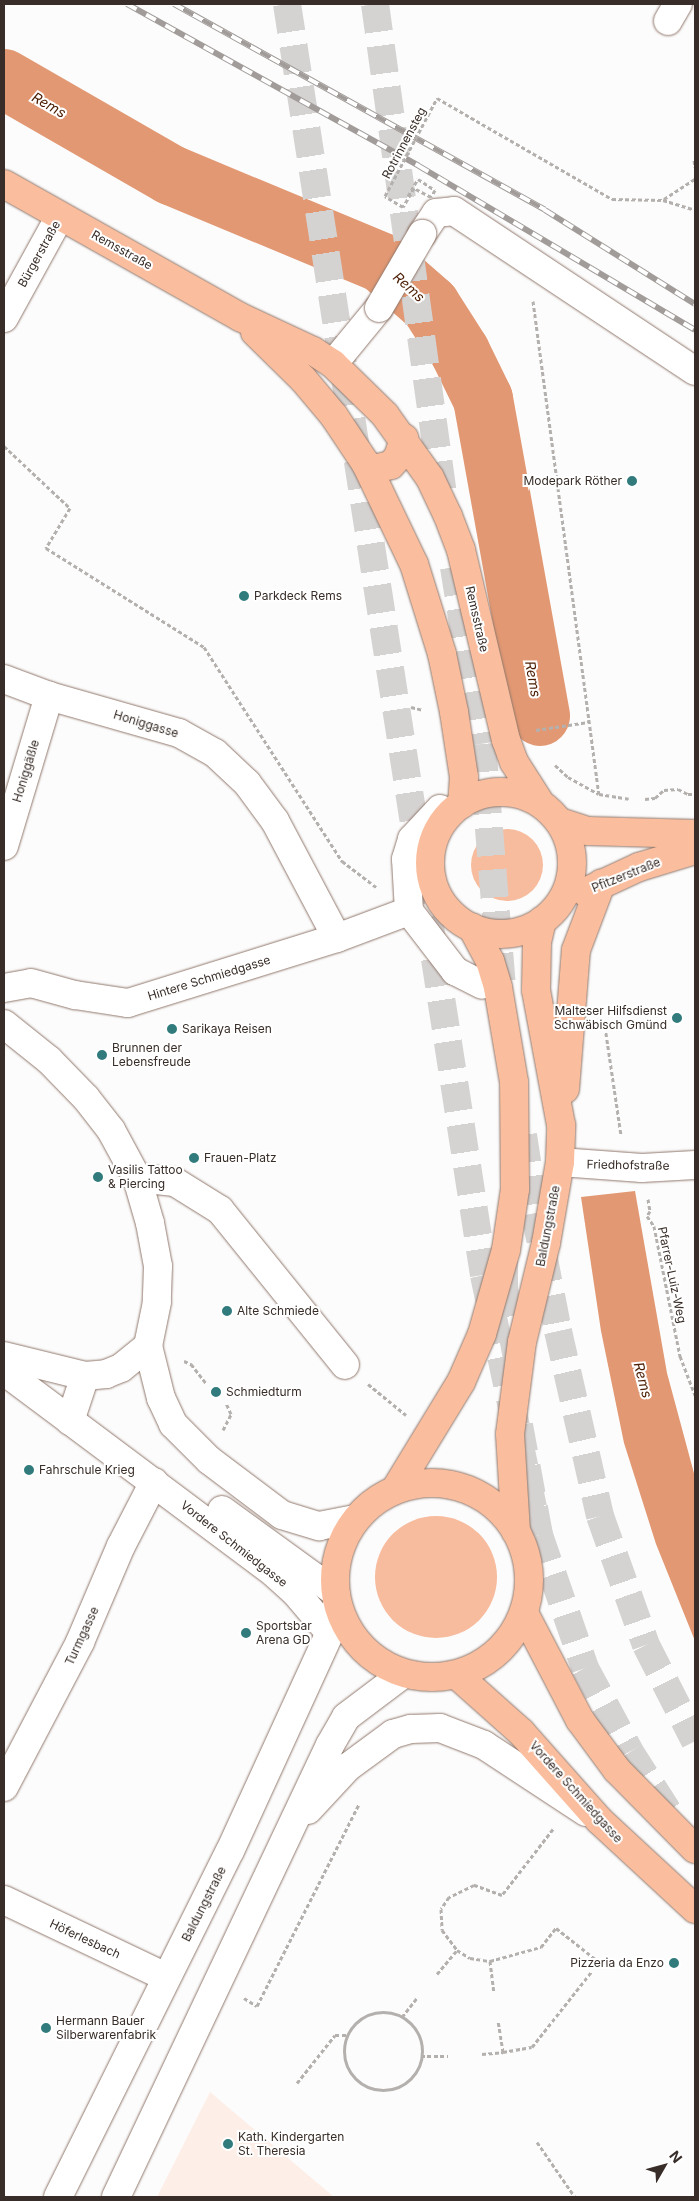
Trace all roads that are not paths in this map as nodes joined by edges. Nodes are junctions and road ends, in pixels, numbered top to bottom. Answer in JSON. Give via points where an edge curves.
{"nodes":[{"id":1,"x":689,"y":4,"type":"edge"},
{"id":2,"x":695,"y":7,"type":"edge"},
{"id":3,"x":4,"y":184,"type":"edge"},
{"id":4,"x":60,"y":216,"type":"junction"},
{"id":5,"x":240,"y":317,"type":"junction"},
{"id":6,"x":4,"y":318,"type":"edge"},
{"id":7,"x":333,"y":364,"type":"junction"},
{"id":8,"x":695,"y":371,"type":"edge"},
{"id":9,"x":404,"y":438,"type":"junction"},
{"id":10,"x":366,"y":464,"type":"junction"},
{"id":11,"x":4,"y":679,"type":"edge"},
{"id":12,"x":49,"y":696,"type":"junction"},
{"id":13,"x":540,"y":803,"type":"junction"},
{"id":14,"x":451,"y":806,"type":"junction"},
{"id":15,"x":560,"y":822,"type":"junction"},
{"id":16,"x":695,"y":834,"type":"edge"},
{"id":17,"x":4,"y":846,"type":"edge"},
{"id":18,"x":695,"y":850,"type":"edge"},
{"id":19,"x":601,"y":884,"type":"junction"},
{"id":20,"x":409,"y":911,"type":"junction"},
{"id":21,"x":551,"y":913,"type":"junction"},
{"id":22,"x":472,"y":927,"type":"junction"},
{"id":23,"x":337,"y":938,"type":"junction"},
{"id":24,"x":482,"y":985,"type":"dead end"},
{"id":25,"x":4,"y":988,"type":"edge"},
{"id":26,"x":4,"y":1024,"type":"edge"},
{"id":27,"x":561,"y":1125,"type":"junction"},
{"id":28,"x":560,"y":1162,"type":"junction"},
{"id":29,"x":695,"y":1165,"type":"edge"},
{"id":30,"x":137,"y":1178,"type":"junction"},
{"id":31,"x":148,"y":1346,"type":"junction"},
{"id":32,"x":4,"y":1356,"type":"edge"},
{"id":33,"x":345,"y":1365,"type":"road end"},
{"id":34,"x":4,"y":1370,"type":"edge"},
{"id":35,"x":84,"y":1376,"type":"junction"},
{"id":36,"x":70,"y":1421,"type":"junction"},
{"id":37,"x":154,"y":1482,"type":"junction"},
{"id":38,"x":395,"y":1490,"type":"junction"},
{"id":39,"x":356,"y":1519,"type":"junction"},
{"id":40,"x":516,"y":1532,"type":"junction"},
{"id":41,"x":336,"y":1598,"type":"junction"},
{"id":42,"x":524,"y":1613,"type":"junction"},
{"id":43,"x":330,"y":1633,"type":"junction"},
{"id":44,"x":403,"y":1674,"type":"junction"},
{"id":45,"x":457,"y":1674,"type":"junction"},
{"id":46,"x":4,"y":1787,"type":"edge"},
{"id":47,"x":600,"y":1820,"type":"junction"},
{"id":48,"x":287,"y":1836,"type":"junction"},
{"id":49,"x":695,"y":1849,"type":"edge"},
{"id":50,"x":4,"y":1900,"type":"edge"},
{"id":51,"x":695,"y":1909,"type":"edge"},
{"id":52,"x":166,"y":1978,"type":"junction"},
{"id":53,"x":58,"y":2197,"type":"edge"},
{"id":54,"x":116,"y":2197,"type":"edge"}],
"edges":[{"from":1,"to":2,"type":"street"},
{"from":3,"to":4,"type":"main road","name":"Remsstraße"},
{"from":4,"to":5,"type":"main road","name":"Remsstraße"},
{"from":4,"to":6,"type":"street","name":"Bürgerstraße"},
{"from":5,"to":7,"type":"main road","name":"Remsstraße"},
{"from":5,"to":10,"type":"main road","name":"Remsstraße","via":[[303,379],[334,416]]},
{"from":7,"to":8,"type":"street","bridge":true,"via":[[379,308],[436,213],[454,211]]},
{"from":7,"to":9,"type":"main road","name":"Remsstraße","via":[[363,390]]},
{"from":9,"to":10,"type":"main road","via":[[398,457],[391,465],[374,469]]},
{"from":9,"to":13,"type":"main road","name":"Remsstraße","via":[[430,478],[461,550],[506,740],[514,762]]},
{"from":10,"to":14,"type":"main road","name":"Remsstraße","via":[[414,564],[442,654],[462,756]]},
{"from":11,"to":12,"type":"street","name":"Honiggasse"},
{"from":12,"to":17,"type":"street","name":"Honiggäßle"},
{"from":12,"to":23,"type":"street","name":"Honiggasse","via":[[179,733],[214,752],[247,782],[275,821]]},
{"from":13,"to":14,"type":"main road","via":[[513,792],[499,792]]},
{"from":13,"to":15,"type":"main road"},
{"from":14,"to":20,"type":"street","via":[[412,839],[408,852]]},
{"from":14,"to":22,"type":"main road","via":[[437,832],[430,869],[444,905]]},
{"from":15,"to":16,"type":"main road","via":[[588,831]]},
{"from":15,"to":21,"type":"main road","via":[[572,852],[572,875]]},
{"from":18,"to":19,"type":"main road","name":"Pfitzerstraße","via":[[639,867]]},
{"from":19,"to":21,"type":"main road","name":"Pfitzerstraße"},
{"from":19,"to":27,"type":"main road","via":[[576,950]]},
{"from":20,"to":23,"type":"street","name":"Hintere Schmiedgasse"},
{"from":20,"to":24,"type":"street","via":[[455,971]]},
{"from":21,"to":22,"type":"main road","via":[[520,932],[496,934]]},
{"from":21,"to":27,"type":"main road","name":"Baldungstraße","via":[[537,942],[536,990]]},
{"from":22,"to":38,"type":"main road","via":[[490,961],[498,987],[513,1073],[515,1189],[506,1250],[482,1334],[461,1382]]},
{"from":23,"to":25,"type":"street","name":"Hintere Schmiedgasse","via":[[128,1003],[75,995],[31,983]]},
{"from":26,"to":30,"type":"street","via":[[49,1060],[86,1098],[111,1130]]},
{"from":27,"to":28,"type":"main road","name":"Baldungstraße"},
{"from":28,"to":29,"type":"street","name":"Friedhofstraße","via":[[642,1168]]},
{"from":28,"to":40,"type":"main road","name":"Baldungstraße","via":[[546,1243],[522,1342],[510,1434]]},
{"from":30,"to":31,"type":"street","via":[[158,1266],[156,1312]]},
{"from":30,"to":33,"type":"street","via":[[175,1182],[220,1210]]},
{"from":31,"to":35,"type":"street","via":[[121,1368]]},
{"from":31,"to":39,"type":"street","via":[[161,1398],[173,1424],[209,1460],[282,1516],[319,1526]]},
{"from":32,"to":35,"type":"street"},
{"from":34,"to":36,"type":"street","name":"Vordere Schmiedgasse"},
{"from":35,"to":36,"type":"street"},
{"from":36,"to":37,"type":"street","name":"Vordere Schmiedgasse"},
{"from":37,"to":41,"type":"street","name":"Vordere Schmiedgasse","via":[[210,1502]]},
{"from":37,"to":43,"type":"street","name":"Vordere Schmiedgasse","via":[[274,1573]]},
{"from":37,"to":46,"type":"street","name":"Turmgasse","via":[[121,1546],[80,1642]]},
{"from":38,"to":39,"type":"main road","via":[[373,1502]]},
{"from":38,"to":40,"type":"main road","via":[[417,1484],[458,1486],[490,1503]]},
{"from":39,"to":41,"type":"main road","via":[[342,1543],[335,1567]]},
{"from":40,"to":42,"type":"main road","via":[[526,1555],[529,1586]]},
{"from":41,"to":43,"type":"street","name":"Baldungstraße"},
{"from":41,"to":44,"type":"main road","via":[[352,1637],[376,1660]]},
{"from":42,"to":45,"type":"main road","via":[[501,1649],[480,1665]]},
{"from":42,"to":49,"type":"main road","via":[[580,1720],[617,1770]]},
{"from":43,"to":52,"type":"street","name":"Baldungstraße","via":[[230,1851]]},
{"from":44,"to":45,"type":"main road","via":[[442,1677]]},
{"from":44,"to":48,"type":"street","via":[[346,1718]]},
{"from":45,"to":47,"type":"main road","name":"Vordere Schmiedgasse","via":[[521,1732]]},
{"from":47,"to":48,"type":"street","via":[[476,1741],[440,1728],[411,1729],[393,1734],[348,1767]]},
{"from":47,"to":51,"type":"main road","name":"Vordere Schmiedgasse"},
{"from":48,"to":54,"type":"street"},
{"from":50,"to":52,"type":"street","name":"Höferlesbach"},
{"from":52,"to":53,"type":"street","name":"Baldungstraße"}]}
